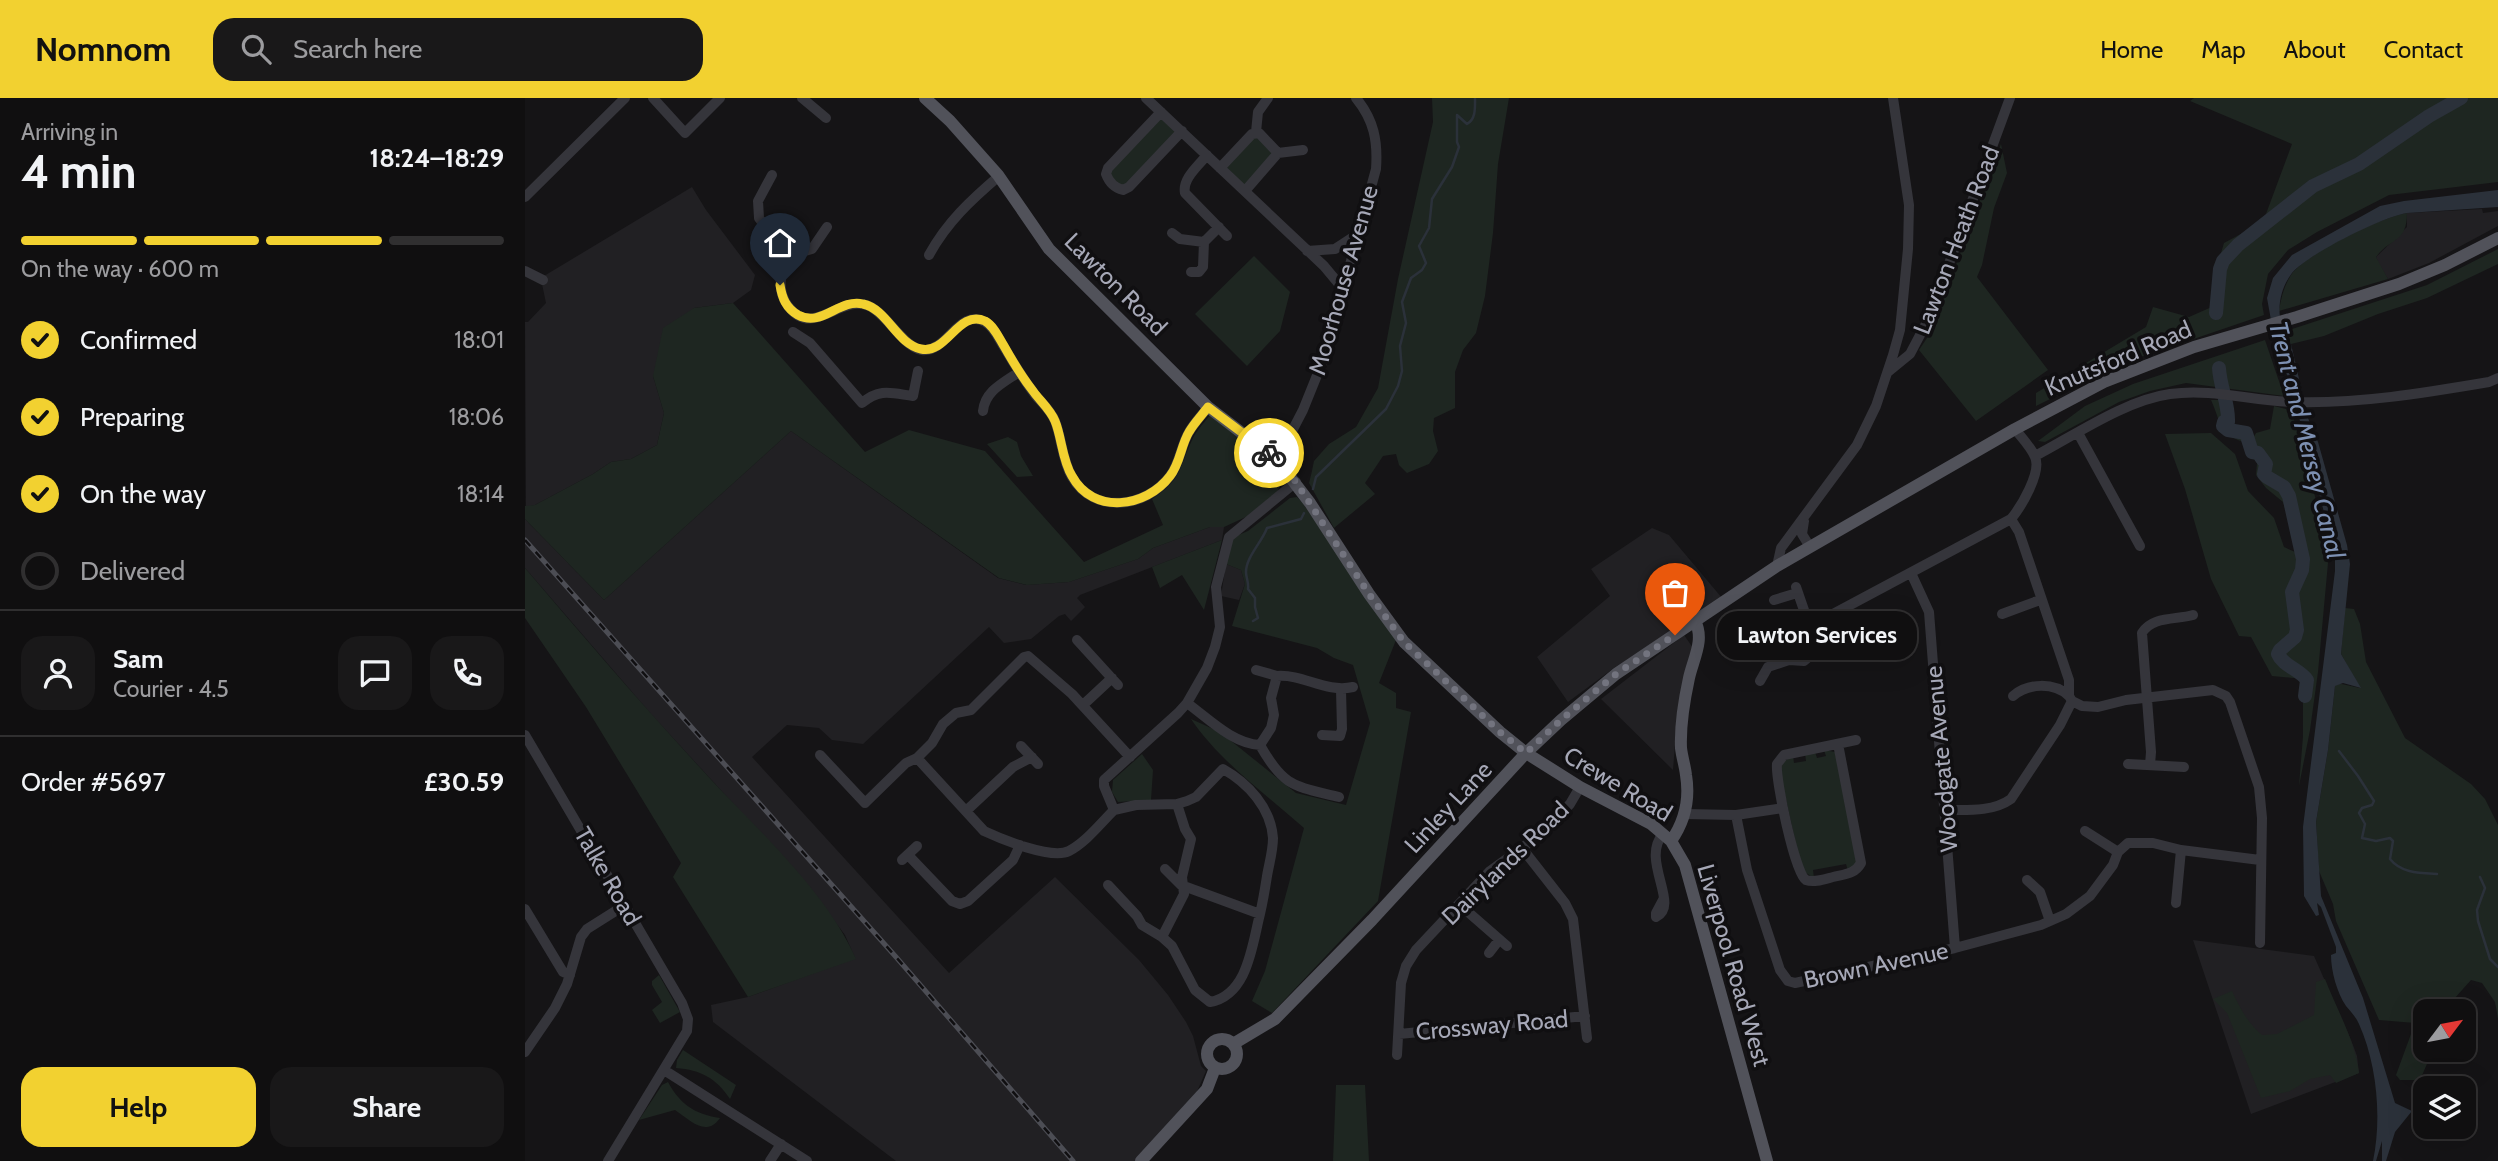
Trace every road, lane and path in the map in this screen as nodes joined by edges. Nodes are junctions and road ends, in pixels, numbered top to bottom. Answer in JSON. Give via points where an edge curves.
{"nodes":[{"id":1,"x":625,"y":98,"type":"edge"},
{"id":2,"x":653,"y":98,"type":"edge"},
{"id":3,"x":720,"y":98,"type":"edge"},
{"id":4,"x":802,"y":98,"type":"edge"},
{"id":5,"x":925,"y":98,"type":"edge"},
{"id":6,"x":1146,"y":98,"type":"edge"},
{"id":7,"x":1268,"y":98,"type":"edge"},
{"id":8,"x":1356,"y":98,"type":"edge"},
{"id":9,"x":1893,"y":98,"type":"edge"},
{"id":10,"x":2010,"y":98,"type":"edge"},
{"id":11,"x":1161,"y":112,"type":"junction"},
{"id":12,"x":827,"y":118,"type":"dead end"},
{"id":13,"x":1181,"y":131,"type":"junction"},
{"id":14,"x":1257,"y":132,"type":"junction"},
{"id":15,"x":1303,"y":150,"type":"dead end"},
{"id":16,"x":1278,"y":153,"type":"junction"},
{"id":17,"x":1207,"y":155,"type":"junction"},
{"id":18,"x":1220,"y":168,"type":"junction"},
{"id":19,"x":772,"y":176,"type":"dead end"},
{"id":20,"x":999,"y":176,"type":"junction"},
{"id":21,"x":1245,"y":191,"type":"junction"},
{"id":22,"x":525,"y":197,"type":"edge"},
{"id":23,"x":1219,"y":227,"type":"junction"},
{"id":24,"x":1172,"y":233,"type":"dead end"},
{"id":25,"x":1358,"y":234,"type":"junction"},
{"id":26,"x":828,"y":235,"type":"dead end"},
{"id":27,"x":1227,"y":236,"type":"dead end"},
{"id":28,"x":2498,"y":238,"type":"edge"},
{"id":29,"x":1204,"y":242,"type":"junction"},
{"id":30,"x":1307,"y":251,"type":"junction"},
{"id":31,"x":929,"y":255,"type":"dead end"},
{"id":32,"x":787,"y":256,"type":"junction"},
{"id":33,"x":525,"y":271,"type":"edge"},
{"id":34,"x":1191,"y":272,"type":"dead end"},
{"id":35,"x":543,"y":280,"type":"dead end"},
{"id":36,"x":1344,"y":290,"type":"junction"},
{"id":37,"x":800,"y":316,"type":"junction"},
{"id":38,"x":1900,"y":330,"type":"junction"},
{"id":39,"x":1920,"y":337,"type":"junction"},
{"id":40,"x":922,"y":350,"type":"junction"},
{"id":41,"x":1019,"y":372,"type":"junction"},
{"id":42,"x":1888,"y":372,"type":"junction"},
{"id":43,"x":2498,"y":378,"type":"edge"},
{"id":44,"x":971,"y":403,"type":"dead end"},
{"id":45,"x":1208,"y":407,"type":"junction"},
{"id":46,"x":2015,"y":429,"type":"junction"},
{"id":47,"x":2078,"y":433,"type":"junction"},
{"id":48,"x":2035,"y":456,"type":"junction"},
{"id":49,"x":1277,"y":460,"type":"junction"},
{"id":50,"x":2115,"y":472,"type":"dead end"},
{"id":51,"x":2103,"y":478,"type":"junction"},
{"id":52,"x":1296,"y":482,"type":"junction"},
{"id":53,"x":1805,"y":518,"type":"junction"},
{"id":54,"x":2011,"y":519,"type":"junction"},
{"id":55,"x":2140,"y":546,"type":"dead end"},
{"id":56,"x":1810,"y":547,"type":"junction"},
{"id":57,"x":1777,"y":566,"type":"junction"},
{"id":58,"x":1911,"y":573,"type":"junction"},
{"id":59,"x":1774,"y":600,"type":"dead end"},
{"id":60,"x":2040,"y":600,"type":"junction"},
{"id":61,"x":1835,"y":613,"type":"junction"},
{"id":62,"x":2002,"y":614,"type":"dead end"},
{"id":63,"x":2193,"y":615,"type":"dead end"},
{"id":64,"x":1695,"y":621,"type":"junction"},
{"id":65,"x":1815,"y":626,"type":"junction"},
{"id":66,"x":1077,"y":640,"type":"dead end"},
{"id":67,"x":1789,"y":660,"type":"junction"},
{"id":68,"x":1256,"y":670,"type":"dead end"},
{"id":69,"x":1277,"y":676,"type":"junction"},
{"id":70,"x":1760,"y":681,"type":"dead end"},
{"id":71,"x":1353,"y":687,"type":"dead end"},
{"id":72,"x":1341,"y":690,"type":"junction"},
{"id":73,"x":2013,"y":696,"type":"dead end"},
{"id":74,"x":2070,"y":698,"type":"junction"},
{"id":75,"x":2147,"y":698,"type":"junction"},
{"id":76,"x":1187,"y":703,"type":"junction"},
{"id":77,"x":1083,"y":705,"type":"junction"},
{"id":78,"x":525,"y":735,"type":"edge"},
{"id":79,"x":1322,"y":735,"type":"dead end"},
{"id":80,"x":1856,"y":740,"type":"dead end"},
{"id":81,"x":1838,"y":744,"type":"junction"},
{"id":82,"x":1021,"y":746,"type":"dead end"},
{"id":83,"x":1260,"y":746,"type":"junction"},
{"id":84,"x":1526,"y":753,"type":"junction"},
{"id":85,"x":820,"y":755,"type":"dead end"},
{"id":86,"x":1130,"y":757,"type":"junction"},
{"id":87,"x":917,"y":758,"type":"junction"},
{"id":88,"x":2128,"y":764,"type":"dead end"},
{"id":89,"x":2150,"y":765,"type":"junction"},
{"id":90,"x":2184,"y":767,"type":"dead end"},
{"id":91,"x":1580,"y":787,"type":"junction"},
{"id":92,"x":1339,"y":797,"type":"dead end"},
{"id":93,"x":1177,"y":804,"type":"junction"},
{"id":94,"x":1783,"y":808,"type":"junction"},
{"id":95,"x":1114,"y":810,"type":"junction"},
{"id":96,"x":1946,"y":810,"type":"junction"},
{"id":97,"x":966,"y":811,"type":"junction"},
{"id":98,"x":1685,"y":814,"type":"junction"},
{"id":99,"x":1736,"y":815,"type":"junction"},
{"id":100,"x":2085,"y":831,"type":"dead end"},
{"id":101,"x":1667,"y":837,"type":"junction"},
{"id":102,"x":1020,"y":845,"type":"junction"},
{"id":103,"x":917,"y":846,"type":"dead end"},
{"id":104,"x":1522,"y":848,"type":"junction"},
{"id":105,"x":2181,"y":850,"type":"junction"},
{"id":106,"x":2118,"y":852,"type":"junction"},
{"id":107,"x":2260,"y":860,"type":"junction"},
{"id":108,"x":1164,"y":869,"type":"dead end"},
{"id":109,"x":2027,"y":880,"type":"dead end"},
{"id":110,"x":1108,"y":885,"type":"dead end"},
{"id":111,"x":1181,"y":885,"type":"junction"},
{"id":112,"x":1664,"y":898,"type":"dead end"},
{"id":113,"x":2176,"y":903,"type":"dead end"},
{"id":114,"x":625,"y":905,"type":"junction"},
{"id":115,"x":1460,"y":905,"type":"junction"},
{"id":116,"x":525,"y":909,"type":"edge"},
{"id":117,"x":1259,"y":914,"type":"junction"},
{"id":118,"x":2050,"y":922,"type":"junction"},
{"id":119,"x":1162,"y":937,"type":"junction"},
{"id":120,"x":2260,"y":943,"type":"dead end"},
{"id":121,"x":1955,"y":948,"type":"junction"},
{"id":122,"x":1489,"y":953,"type":"dead end"},
{"id":123,"x":570,"y":975,"type":"junction"},
{"id":124,"x":1585,"y":1016,"type":"junction"},
{"id":125,"x":1399,"y":1034,"type":"junction"},
{"id":126,"x":1587,"y":1038,"type":"dead end"},
{"id":127,"x":1233,"y":1044,"type":"junction"},
{"id":128,"x":525,"y":1052,"type":"edge"},
{"id":129,"x":1397,"y":1055,"type":"dead end"},
{"id":130,"x":1215,"y":1068,"type":"junction"},
{"id":131,"x":664,"y":1070,"type":"junction"},
{"id":132,"x":781,"y":1144,"type":"junction"},
{"id":133,"x":1148,"y":1153,"type":"edge"},
{"id":134,"x":608,"y":1161,"type":"edge"},
{"id":135,"x":770,"y":1161,"type":"edge"},
{"id":136,"x":807,"y":1161,"type":"edge"},
{"id":137,"x":1767,"y":1161,"type":"edge"}],
"edges":[{"from":1,"to":22,"type":"street"},
{"from":2,"to":3,"type":"street","via":[[685,133]]},
{"from":4,"to":12,"type":"street"},
{"from":5,"to":20,"type":"main road","name":"Lawton Road"},
{"from":6,"to":11,"type":"street"},
{"from":7,"to":14,"type":"street","via":[[1258,112]]},
{"from":8,"to":25,"type":"street","name":"Moorhouse Avenue","via":[[1369,115],[1377,149]]},
{"from":9,"to":38,"type":"street","via":[[1909,205]]},
{"from":10,"to":39,"type":"street","name":"Lawton Heath Road"},
{"from":11,"to":13,"type":"street"},
{"from":11,"to":13,"type":"street","via":[[1108,168],[1108,180],[1117,188],[1129,187]]},
{"from":13,"to":17,"type":"street"},
{"from":14,"to":16,"type":"street"},
{"from":14,"to":18,"type":"street"},
{"from":15,"to":16,"type":"street"},
{"from":16,"to":21,"type":"street"},
{"from":17,"to":18,"type":"street"},
{"from":17,"to":23,"type":"street","via":[[1183,186]]},
{"from":18,"to":21,"type":"street"},
{"from":19,"to":32,"type":"street","via":[[771,189],[754,200],[759,218]]},
{"from":20,"to":31,"type":"street","via":[[947,225]]},
{"from":20,"to":45,"type":"main road","name":"Lawton Road","via":[[1049,249]]},
{"from":21,"to":30,"type":"street"},
{"from":23,"to":27,"type":"street"},
{"from":23,"to":29,"type":"street"},
{"from":24,"to":29,"type":"street","via":[[1180,239]]},
{"from":25,"to":30,"type":"street","via":[[1335,249]]},
{"from":25,"to":36,"type":"street","name":"Moorhouse Avenue"},
{"from":26,"to":32,"type":"street","via":[[812,249]]},
{"from":28,"to":46,"type":"main road","name":"Knutsford Road","via":[[2399,284],[2194,347],[2104,382]]},
{"from":29,"to":34,"type":"street","via":[[1203,267]]},
{"from":30,"to":36,"type":"street"},
{"from":32,"to":37,"type":"street","via":[[780,285],[783,299]]},
{"from":33,"to":35,"type":"street"},
{"from":36,"to":49,"type":"street","name":"Moorhouse Avenue","via":[[1326,353]]},
{"from":37,"to":40,"type":"street","via":[[817,319],[845,305],[861,303],[873,307]]},
{"from":37,"to":40,"type":"street","via":[[792,336],[810,343],[862,404],[883,392],[913,396]]},
{"from":38,"to":39,"type":"street"},
{"from":38,"to":42,"type":"street"},
{"from":39,"to":42,"type":"street","name":"Lawton Heath Road","via":[[1910,354]]},
{"from":40,"to":41,"type":"street","via":[[937,347],[965,321],[975,319],[994,330]]},
{"from":41,"to":44,"type":"street","via":[[992,391],[984,406]]},
{"from":41,"to":45,"type":"street","via":[[1055,422],[1074,480],[1089,495],[1109,504],[1142,498],[1160,486],[1172,474],[1188,433]]},
{"from":42,"to":53,"type":"street","via":[[1857,445]]},
{"from":43,"to":47,"type":"street","via":[[2374,400],[2289,402],[2214,392],[2170,394],[2144,401]]},
{"from":45,"to":49,"type":"main road","name":"Lawton Road"},
{"from":46,"to":48,"type":"street"},
{"from":46,"to":56,"type":"main road","name":"Knutsford Road"},
{"from":47,"to":48,"type":"street"},
{"from":47,"to":51,"type":"street"},
{"from":48,"to":54,"type":"street","via":[[2036,473]]},
{"from":49,"to":52,"type":"main road","name":"Lawton Road"},
{"from":50,"to":51,"type":"street"},
{"from":51,"to":55,"type":"street"},
{"from":52,"to":76,"type":"street","via":[[1229,537],[1216,587],[1220,627],[1207,667]]},
{"from":52,"to":84,"type":"main road","name":"Crewe Road","via":[[1404,642]]},
{"from":53,"to":56,"type":"street","via":[[1802,534]]},
{"from":53,"to":57,"type":"street","via":[[1781,548]]},
{"from":54,"to":58,"type":"street"},
{"from":54,"to":60,"type":"street"},
{"from":56,"to":57,"type":"main road","name":"Knutsford Road"},
{"from":57,"to":64,"type":"main road","name":"Linley Lane"},
{"from":58,"to":61,"type":"street"},
{"from":58,"to":96,"type":"street","name":"Woodgate Avenue","via":[[1929,612]]},
{"from":59,"to":65,"type":"street","via":[[1796,590]]},
{"from":60,"to":62,"type":"street"},
{"from":60,"to":74,"type":"street","via":[[2069,680]]},
{"from":61,"to":65,"type":"street"},
{"from":61,"to":67,"type":"street","via":[[1836,634],[1804,662]]},
{"from":63,"to":75,"type":"street","via":[[2145,627]]},
{"from":64,"to":84,"type":"main road","name":"Linley Lane","via":[[1616,674]]},
{"from":64,"to":98,"type":"main road","name":"Liverpool Road West","via":[[1700,637],[1681,732],[1687,776]]},
{"from":65,"to":67,"type":"street","via":[[1791,648]]},
{"from":66,"to":77,"type":"street","via":[[1115,682]]},
{"from":67,"to":70,"type":"street","via":[[1768,667]]},
{"from":68,"to":69,"type":"street"},
{"from":69,"to":72,"type":"street","via":[[1291,675]]},
{"from":69,"to":83,"type":"street","via":[[1271,728]]},
{"from":71,"to":72,"type":"street"},
{"from":72,"to":79,"type":"street","via":[[1340,736]]},
{"from":73,"to":74,"type":"street","via":[[2033,685],[2062,690]]},
{"from":74,"to":75,"type":"street","via":[[2082,706],[2098,707]]},
{"from":74,"to":96,"type":"street","via":[[2060,725],[2011,799],[1992,808]]},
{"from":75,"to":89,"type":"street"},
{"from":75,"to":107,"type":"street","via":[[2213,690],[2226,696],[2259,787]]},
{"from":76,"to":83,"type":"street","via":[[1247,745]]},
{"from":76,"to":86,"type":"street"},
{"from":77,"to":86,"type":"street"},
{"from":77,"to":87,"type":"street","via":[[1027,652],[971,710],[956,713],[943,724]]},
{"from":78,"to":114,"type":"street","name":"Talke Road"},
{"from":80,"to":81,"type":"street"},
{"from":81,"to":94,"type":"street","via":[[1780,759],[1776,769]]},
{"from":81,"to":94,"type":"street","via":[[1861,859],[1858,869],[1814,881],[1801,876]]},
{"from":82,"to":97,"type":"street","via":[[1035,760],[1013,767]]},
{"from":83,"to":92,"type":"street","via":[[1293,786]]},
{"from":84,"to":91,"type":"main road","name":"Crewe Road"},
{"from":84,"to":127,"type":"main road","name":"Linley Lane","via":[[1275,1019]]},
{"from":85,"to":87,"type":"street","via":[[834,761],[865,803]]},
{"from":86,"to":95,"type":"street","via":[[1104,780]]},
{"from":87,"to":97,"type":"street"},
{"from":88,"to":89,"type":"street"},
{"from":89,"to":90,"type":"street"},
{"from":91,"to":101,"type":"main road","name":"Crewe Road"},
{"from":91,"to":104,"type":"street","name":"Dairylands Road","via":[[1544,832]]},
{"from":93,"to":95,"type":"street"},
{"from":93,"to":111,"type":"street","via":[[1191,839]]},
{"from":93,"to":117,"type":"street","via":[[1196,797],[1220,767],[1249,787],[1269,820],[1273,837]]},
{"from":94,"to":99,"type":"street"},
{"from":95,"to":102,"type":"street","via":[[1066,853]]},
{"from":96,"to":121,"type":"street","name":"Woodgate Avenue"},
{"from":97,"to":102,"type":"street","via":[[984,831]]},
{"from":98,"to":99,"type":"street"},
{"from":98,"to":101,"type":"main road","name":"Liverpool Road West"},
{"from":99,"to":121,"type":"street","name":"Brown Avenue","via":[[1747,870],[1780,970],[1788,981],[1804,982]]},
{"from":100,"to":106,"type":"street"},
{"from":101,"to":112,"type":"street","via":[[1655,845]]},
{"from":101,"to":137,"type":"main road","name":"Liverpool Road West","via":[[1685,865]]},
{"from":102,"to":103,"type":"street","via":[[1013,860],[960,904],[905,858]]},
{"from":104,"to":115,"type":"street","name":"Dairylands Road","via":[[1490,871]]},
{"from":104,"to":124,"type":"street","via":[[1573,919]]},
{"from":105,"to":106,"type":"street","via":[[2138,842],[2128,843]]},
{"from":105,"to":107,"type":"street"},
{"from":105,"to":113,"type":"street"},
{"from":106,"to":118,"type":"street","name":"Brown Avenue","via":[[2090,895]]},
{"from":107,"to":120,"type":"street"},
{"from":108,"to":111,"type":"street"},
{"from":109,"to":118,"type":"street","via":[[2040,892]]},
{"from":110,"to":119,"type":"street","via":[[1142,925]]},
{"from":111,"to":117,"type":"street"},
{"from":111,"to":119,"type":"street","via":[[1184,894]]},
{"from":114,"to":123,"type":"street","via":[[587,929]]},
{"from":114,"to":131,"type":"street","name":"Talke Road","via":[[688,1019],[687,1031]]},
{"from":115,"to":122,"type":"street","via":[[1503,943]]},
{"from":115,"to":125,"type":"street","name":"Dairylands Road","via":[[1406,966]]},
{"from":116,"to":123,"type":"street","via":[[563,972]]},
{"from":117,"to":119,"type":"street","via":[[1247,967],[1235,988],[1221,1000],[1210,1002],[1195,990],[1176,951]]},
{"from":118,"to":121,"type":"street","name":"Brown Avenue"},
{"from":123,"to":128,"type":"street","via":[[555,1008]]},
{"from":124,"to":125,"type":"street","name":"Crossway Road"},
{"from":124,"to":126,"type":"street"},
{"from":125,"to":129,"type":"street","name":"Dairylands Road"},
{"from":127,"to":130,"type":"main road","via":[[1238,1057],[1233,1066]]},
{"from":127,"to":130,"type":"main road","via":[[1221,1039],[1209,1046],[1208,1061]]},
{"from":130,"to":133,"type":"main road","via":[[1207,1089]]},
{"from":131,"to":132,"type":"street"},
{"from":131,"to":134,"type":"street"},
{"from":132,"to":135,"type":"street"},
{"from":132,"to":136,"type":"street"}]}
